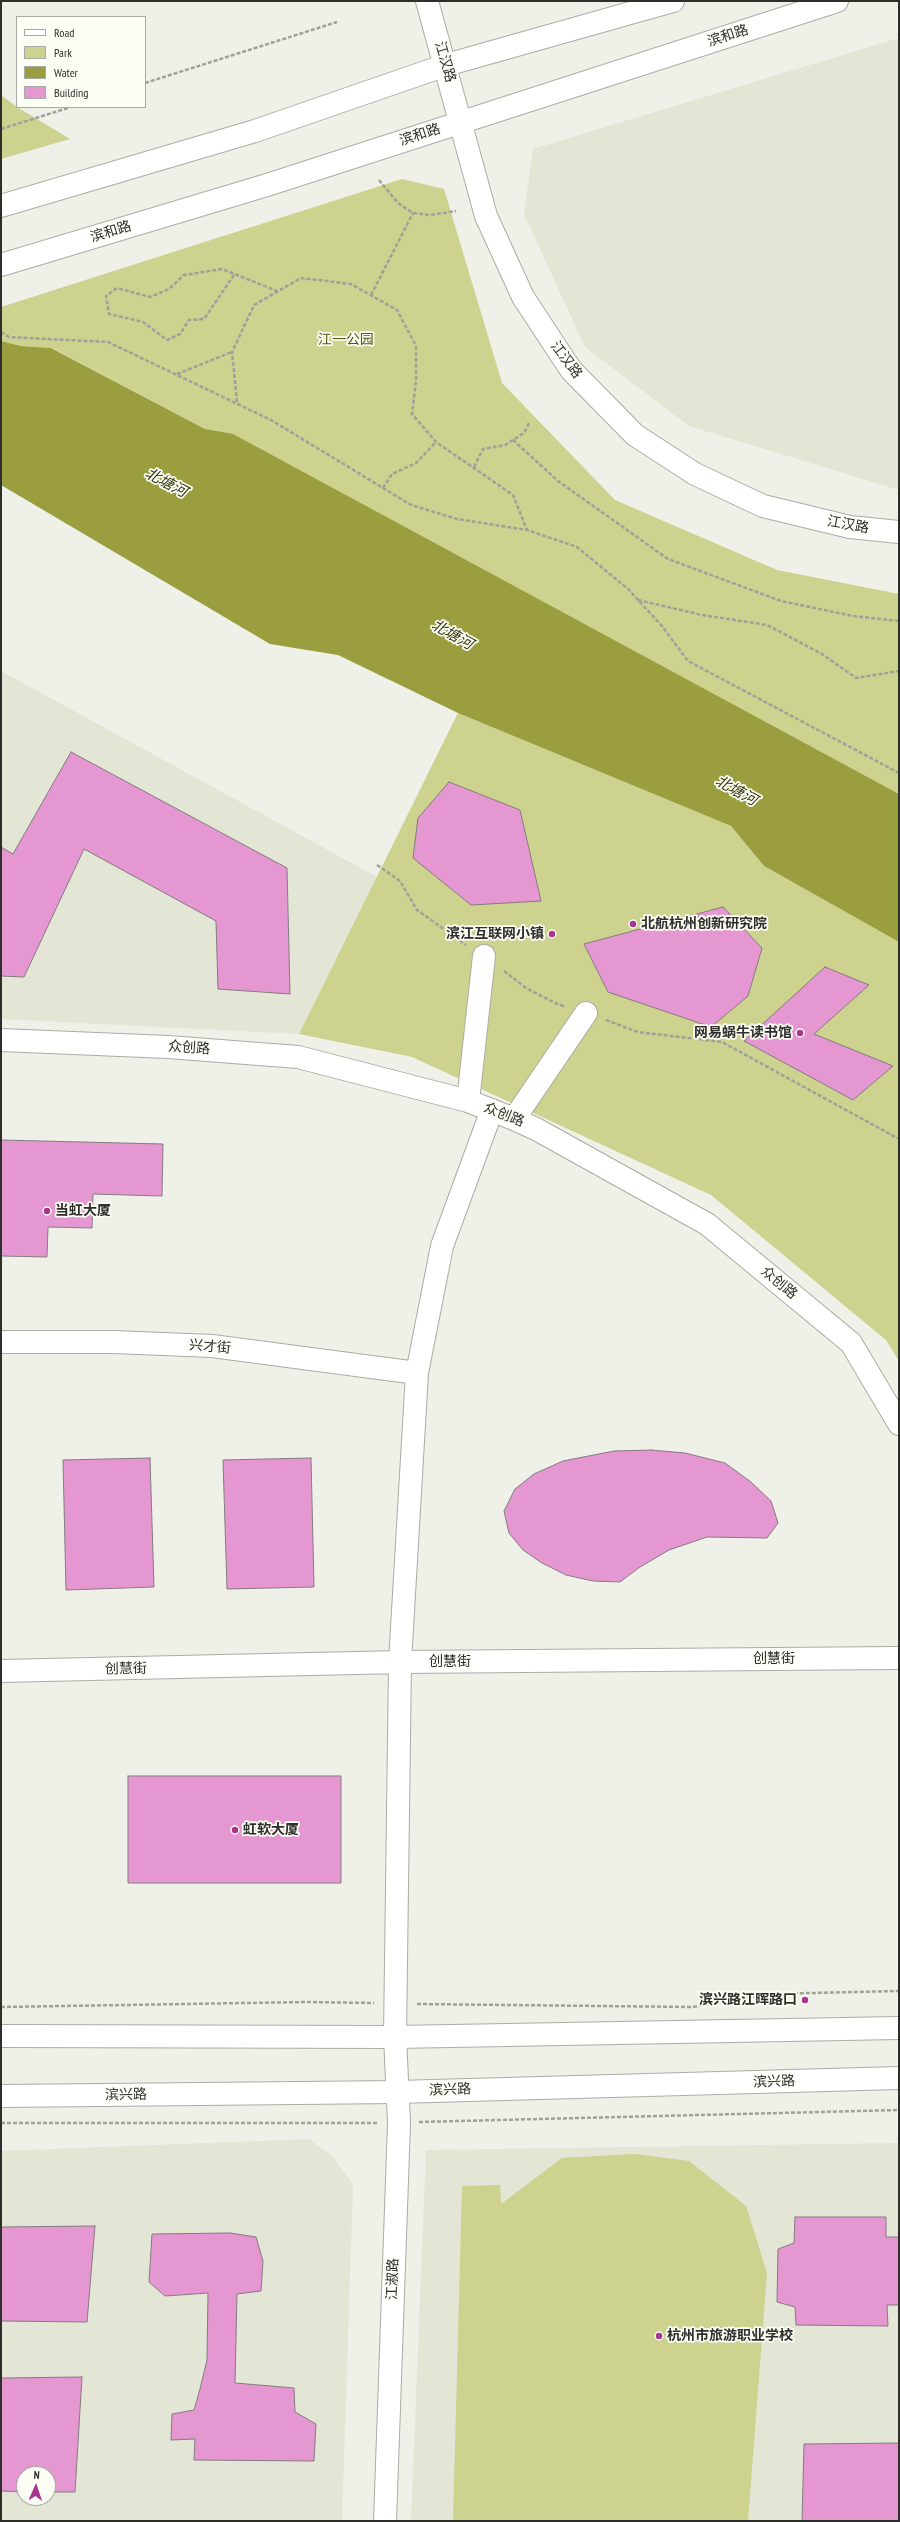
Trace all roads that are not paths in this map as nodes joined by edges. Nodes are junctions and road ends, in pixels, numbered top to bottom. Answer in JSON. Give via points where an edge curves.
{"nodes":[{"id":1,"x":428,"y":1,"type":"edge"},
{"id":2,"x":673,"y":1,"type":"edge"},
{"id":3,"x":838,"y":1,"type":"edge"},
{"id":4,"x":446,"y":65,"type":"junction"},
{"id":5,"x":462,"y":121,"type":"junction"},
{"id":6,"x":1,"y":206,"type":"edge"},
{"id":7,"x":1,"y":265,"type":"edge"},
{"id":8,"x":899,"y":532,"type":"edge"},
{"id":9,"x":484,"y":956,"type":"road end"},
{"id":10,"x":586,"y":1013,"type":"road end"},
{"id":11,"x":1,"y":1040,"type":"edge"},
{"id":12,"x":468,"y":1101,"type":"junction"},
{"id":13,"x":492,"y":1110,"type":"junction"},
{"id":14,"x":514,"y":1119,"type":"junction"},
{"id":15,"x":1,"y":1342,"type":"edge"},
{"id":16,"x":417,"y":1373,"type":"junction"},
{"id":17,"x":899,"y":1424,"type":"edge"},
{"id":18,"x":899,"y":1658,"type":"edge"},
{"id":19,"x":400,"y":1662,"type":"junction"},
{"id":20,"x":1,"y":1672,"type":"edge"},
{"id":21,"x":899,"y":2028,"type":"edge"},
{"id":22,"x":1,"y":2036,"type":"edge"},
{"id":23,"x":395,"y":2037,"type":"junction"},
{"id":24,"x":899,"y":2078,"type":"edge"},
{"id":25,"x":397,"y":2092,"type":"junction"},
{"id":26,"x":1,"y":2096,"type":"edge"},
{"id":27,"x":385,"y":2521,"type":"edge"}],
"edges":[{"from":1,"to":4,"type":"street","name":"江汉路"},
{"from":2,"to":4,"type":"street"},
{"from":3,"to":5,"type":"street","name":"滨和路"},
{"from":4,"to":5,"type":"street","name":"江汉路"},
{"from":4,"to":6,"type":"street","via":[[255,131]]},
{"from":5,"to":7,"type":"street","name":"滨和路","via":[[267,185]]},
{"from":5,"to":8,"type":"street","name":"江汉路","via":[[486,216],[522,297],[571,370],[635,435],[695,474],[763,506],[850,527]]},
{"from":9,"to":12,"type":"street"},
{"from":10,"to":14,"type":"street"},
{"from":11,"to":12,"type":"street","name":"众创路","via":[[168,1047],[298,1057]]},
{"from":12,"to":13,"type":"street","name":"众创路"},
{"from":13,"to":14,"type":"street","name":"众创路"},
{"from":13,"to":16,"type":"street","name":"江淑路","via":[[442,1246]]},
{"from":14,"to":17,"type":"street","name":"众创路","via":[[536,1128],[707,1224],[851,1343]]},
{"from":15,"to":16,"type":"street","name":"兴才街","via":[[114,1342],[212,1346]]},
{"from":16,"to":19,"type":"street","name":"江淑路"},
{"from":18,"to":19,"type":"street","name":"创慧街"},
{"from":19,"to":20,"type":"street","name":"创慧街"},
{"from":19,"to":23,"type":"street","name":"江淑路"},
{"from":21,"to":23,"type":"street"},
{"from":22,"to":23,"type":"street"},
{"from":23,"to":25,"type":"street","name":"江淑路"},
{"from":24,"to":25,"type":"street","name":"滨兴路"},
{"from":25,"to":26,"type":"street","name":"滨兴路"},
{"from":25,"to":27,"type":"street","name":"江淑路","via":[[399,2123]]}]}
